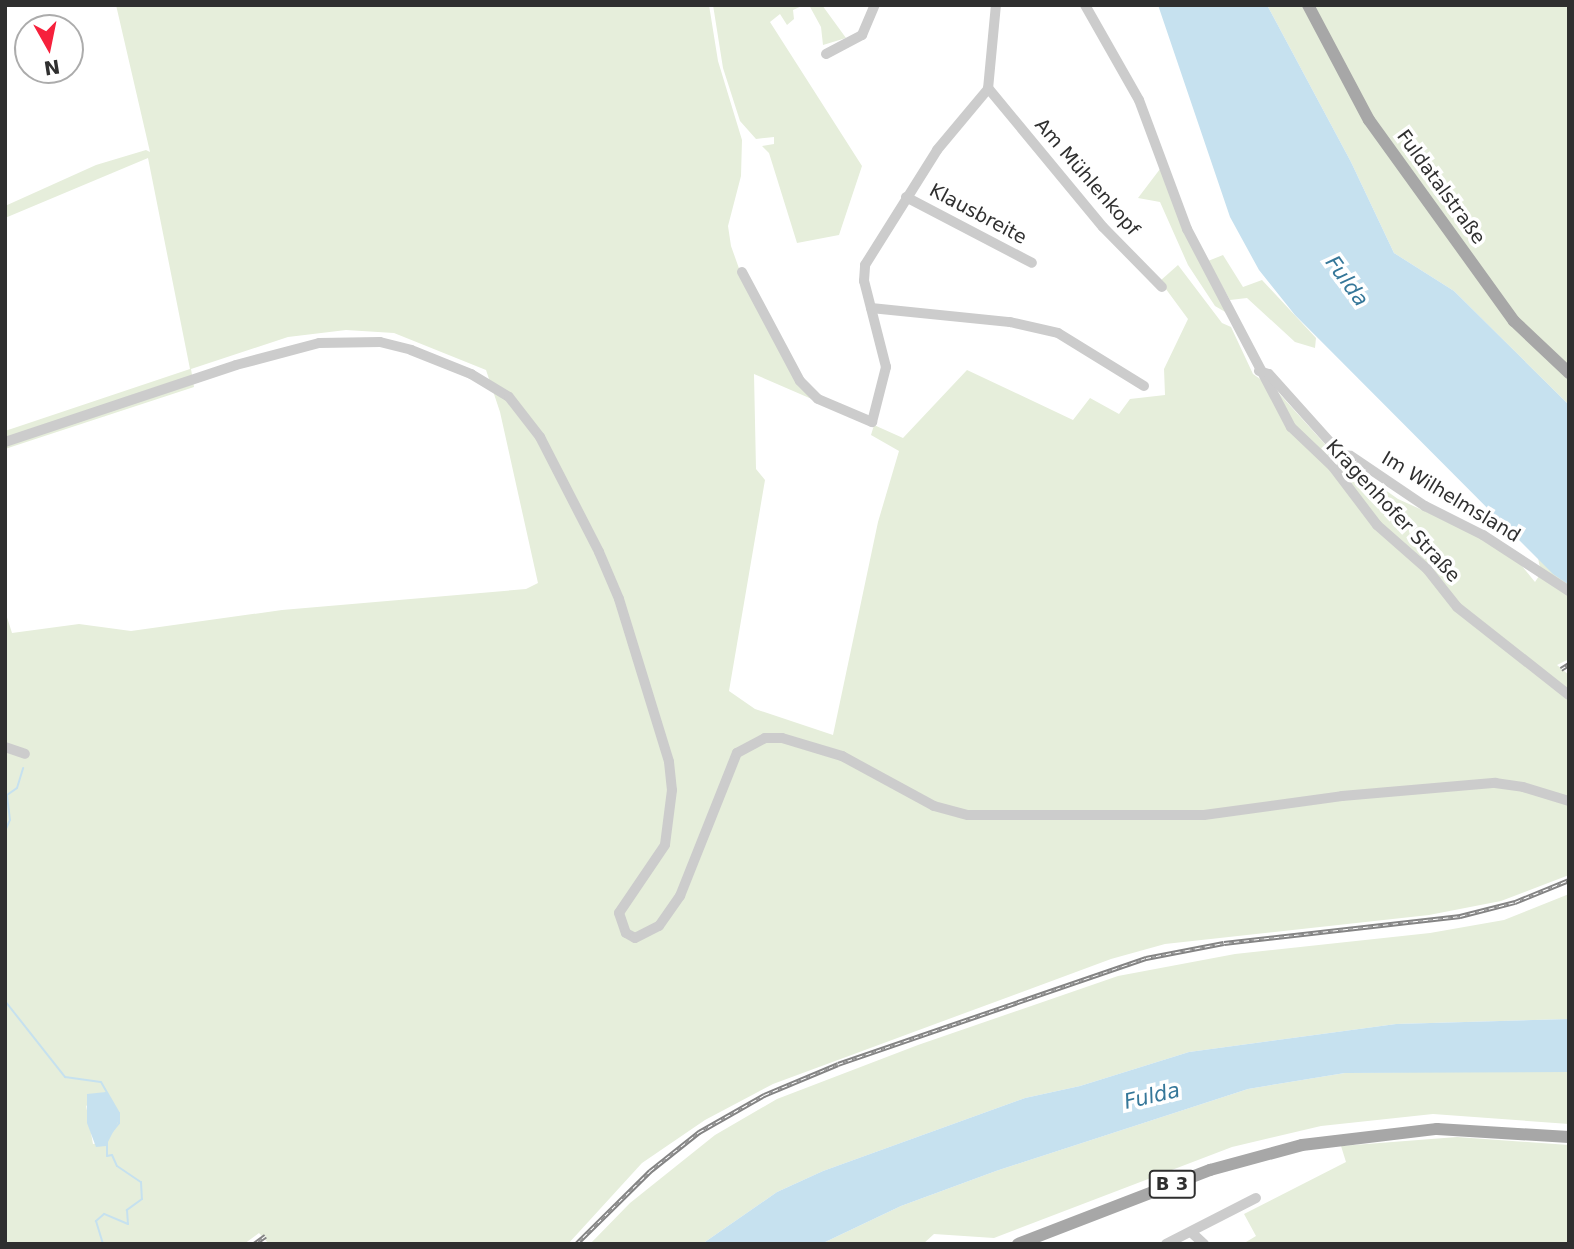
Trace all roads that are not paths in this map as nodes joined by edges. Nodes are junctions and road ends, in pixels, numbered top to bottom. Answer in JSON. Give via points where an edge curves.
{"nodes":[{"id":1,"x":875,"y":5,"type":"edge"},
{"id":2,"x":996,"y":5,"type":"edge"},
{"id":3,"x":1085,"y":5,"type":"edge"},
{"id":4,"x":1308,"y":5,"type":"edge"},
{"id":5,"x":826,"y":54,"type":"dead end"},
{"id":6,"x":988,"y":88,"type":"junction"},
{"id":7,"x":906,"y":197,"type":"junction"},
{"id":8,"x":1032,"y":263,"type":"dead end"},
{"id":9,"x":742,"y":272,"type":"dead end"},
{"id":10,"x":1162,"y":287,"type":"dead end"},
{"id":11,"x":871,"y":308,"type":"junction"},
{"id":12,"x":1259,"y":371,"type":"junction"},
{"id":13,"x":1569,"y":373,"type":"edge"},
{"id":14,"x":1144,"y":386,"type":"dead end"},
{"id":15,"x":5,"y":442,"type":"edge"},
{"id":16,"x":1569,"y":591,"type":"edge"},
{"id":17,"x":1569,"y":695,"type":"edge"},
{"id":18,"x":5,"y":747,"type":"edge"},
{"id":19,"x":25,"y":754,"type":"dead end"},
{"id":20,"x":1569,"y":802,"type":"edge"},
{"id":21,"x":1569,"y":1137,"type":"edge"},
{"id":22,"x":1256,"y":1198,"type":"dead end"},
{"id":23,"x":1191,"y":1232,"type":"junction"},
{"id":24,"x":1018,"y":1244,"type":"edge"},
{"id":25,"x":1166,"y":1244,"type":"edge"},
{"id":26,"x":1204,"y":1244,"type":"edge"}],
"edges":[{"from":1,"to":5,"type":"street","via":[[862,35]]},
{"from":2,"to":6,"type":"street"},
{"from":3,"to":12,"type":"street","name":"Kragenhofer Straße","via":[[1149,125],[1187,229]]},
{"from":4,"to":13,"type":"main road","name":"Fuldatalstraße","via":[[1369,120],[1514,321]]},
{"from":6,"to":7,"type":"street"},
{"from":6,"to":10,"type":"street","name":"Am Mühlenkopf","via":[[1103,227]]},
{"from":7,"to":8,"type":"street","name":"Klausbreite"},
{"from":7,"to":11,"type":"street","via":[[865,265]]},
{"from":9,"to":11,"type":"street","via":[[800,381],[818,399],[872,422],[886,367]]},
{"from":11,"to":14,"type":"street","via":[[1010,322],[1058,333]]},
{"from":12,"to":16,"type":"street","name":"Im Wilhelmsland","via":[[1269,374],[1330,442],[1425,506],[1483,535]]},
{"from":12,"to":17,"type":"street","name":"Kragenhofer Straße","via":[[1291,427],[1333,467],[1377,525],[1427,569],[1457,607]]},
{"from":15,"to":20,"type":"street","via":[[248,361],[318,343],[380,342],[411,350],[496,387],[540,437],[599,552],[619,599],[669,762],[672,790],[665,845],[619,913],[626,933],[635,937],[659,926],[680,896],[737,753],[765,738],[782,738],[842,756],[934,806],[968,815],[1204,815],[1329,797],[1495,783]]},
{"from":18,"to":19,"type":"street"},
{"from":21,"to":24,"type":"main road","number":"B 3","via":[[1437,1129],[1302,1144],[1210,1170]]},
{"from":22,"to":23,"type":"street"},
{"from":23,"to":25,"type":"street"},
{"from":23,"to":26,"type":"street"}]}
